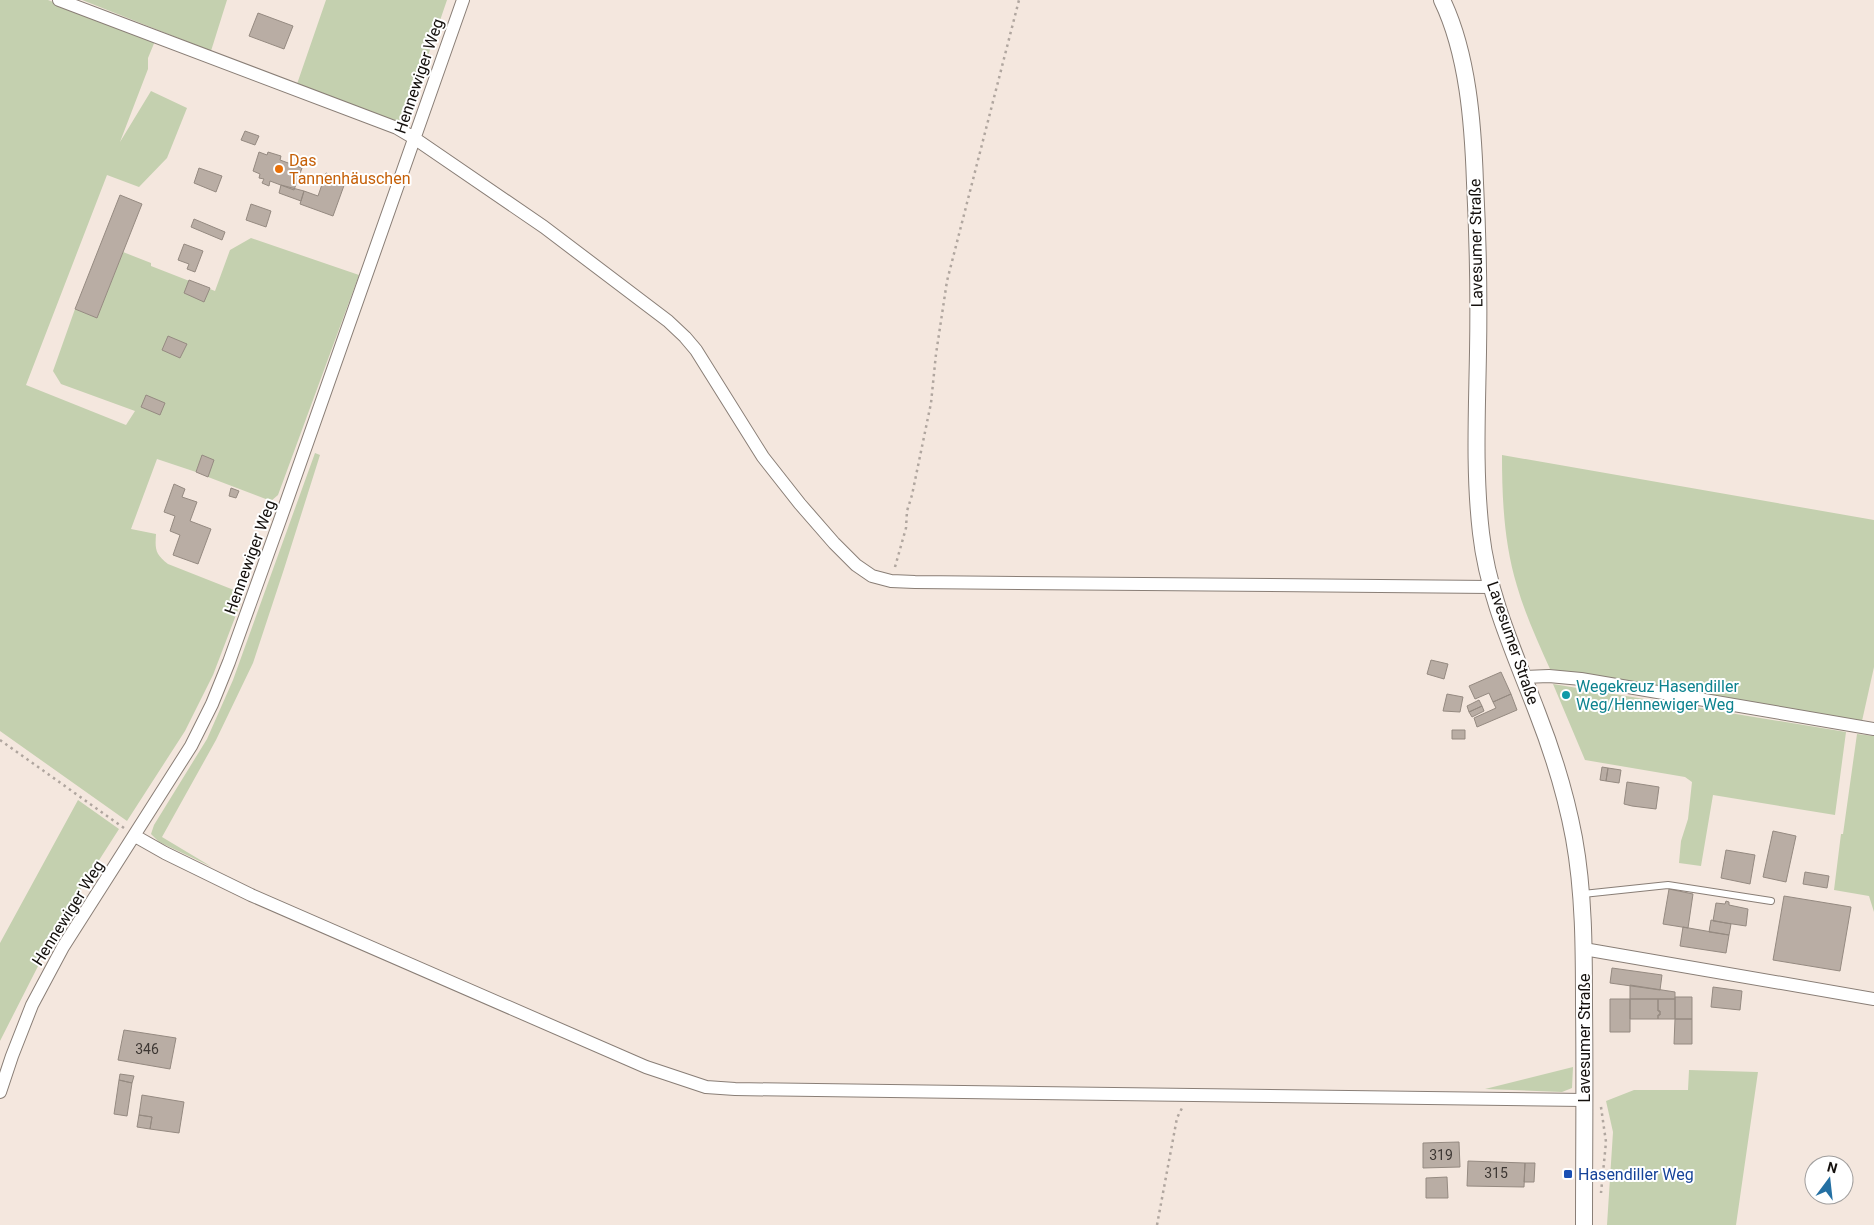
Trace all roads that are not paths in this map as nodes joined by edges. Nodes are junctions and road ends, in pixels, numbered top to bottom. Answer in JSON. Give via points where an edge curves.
{"nodes":[{"id":1,"x":59,"y":0,"type":"edge"},
{"id":2,"x":462,"y":0,"type":"edge"},
{"id":3,"x":1442,"y":0,"type":"edge"},
{"id":4,"x":414,"y":138,"type":"junction"},
{"id":5,"x":1491,"y":587,"type":"junction"},
{"id":6,"x":1524,"y":677,"type":"junction"},
{"id":7,"x":1874,"y":729,"type":"edge"},
{"id":8,"x":135,"y":836,"type":"junction"},
{"id":9,"x":1581,"y":894,"type":"junction"},
{"id":10,"x":1771,"y":901,"type":"dead end"},
{"id":11,"x":1584,"y":949,"type":"junction"},
{"id":12,"x":1874,"y":999,"type":"edge"},
{"id":13,"x":0,"y":1092,"type":"edge"},
{"id":14,"x":1584,"y":1100,"type":"junction"},
{"id":15,"x":1584,"y":1225,"type":"edge"}],
"edges":[{"from":1,"to":4,"type":"street","via":[[397,128]]},
{"from":2,"to":4,"type":"street","name":"Hennewiger Weg"},
{"from":3,"to":5,"type":"street","name":"Lavesumer Straße","via":[[1458,48],[1471,119],[1477,231],[1476,474],[1481,538]]},
{"from":4,"to":5,"type":"street","via":[[544,227],[645,302],[685,337],[763,457],[800,504],[856,565],[872,576],[891,581]]},
{"from":4,"to":8,"type":"street","name":"Hennewiger Weg","via":[[229,662],[191,746]]},
{"from":5,"to":6,"type":"street","name":"Lavesumer Straße"},
{"from":6,"to":7,"type":"street","via":[[1581,679]]},
{"from":6,"to":9,"type":"street","name":"Lavesumer Straße","via":[[1564,796],[1574,838]]},
{"from":8,"to":13,"type":"street","name":"Hennewiger Weg","via":[[58,955],[32,1005]]},
{"from":8,"to":14,"type":"street","via":[[251,895],[321,926],[646,1067],[706,1086],[735,1089]]},
{"from":9,"to":10,"type":"lane","via":[[1668,885]]},
{"from":9,"to":11,"type":"street","name":"Lavesumer Straße"},
{"from":11,"to":12,"type":"street"},
{"from":11,"to":14,"type":"street","name":"Lavesumer Straße"},
{"from":14,"to":15,"type":"street","name":"Lavesumer Straße"}]}
